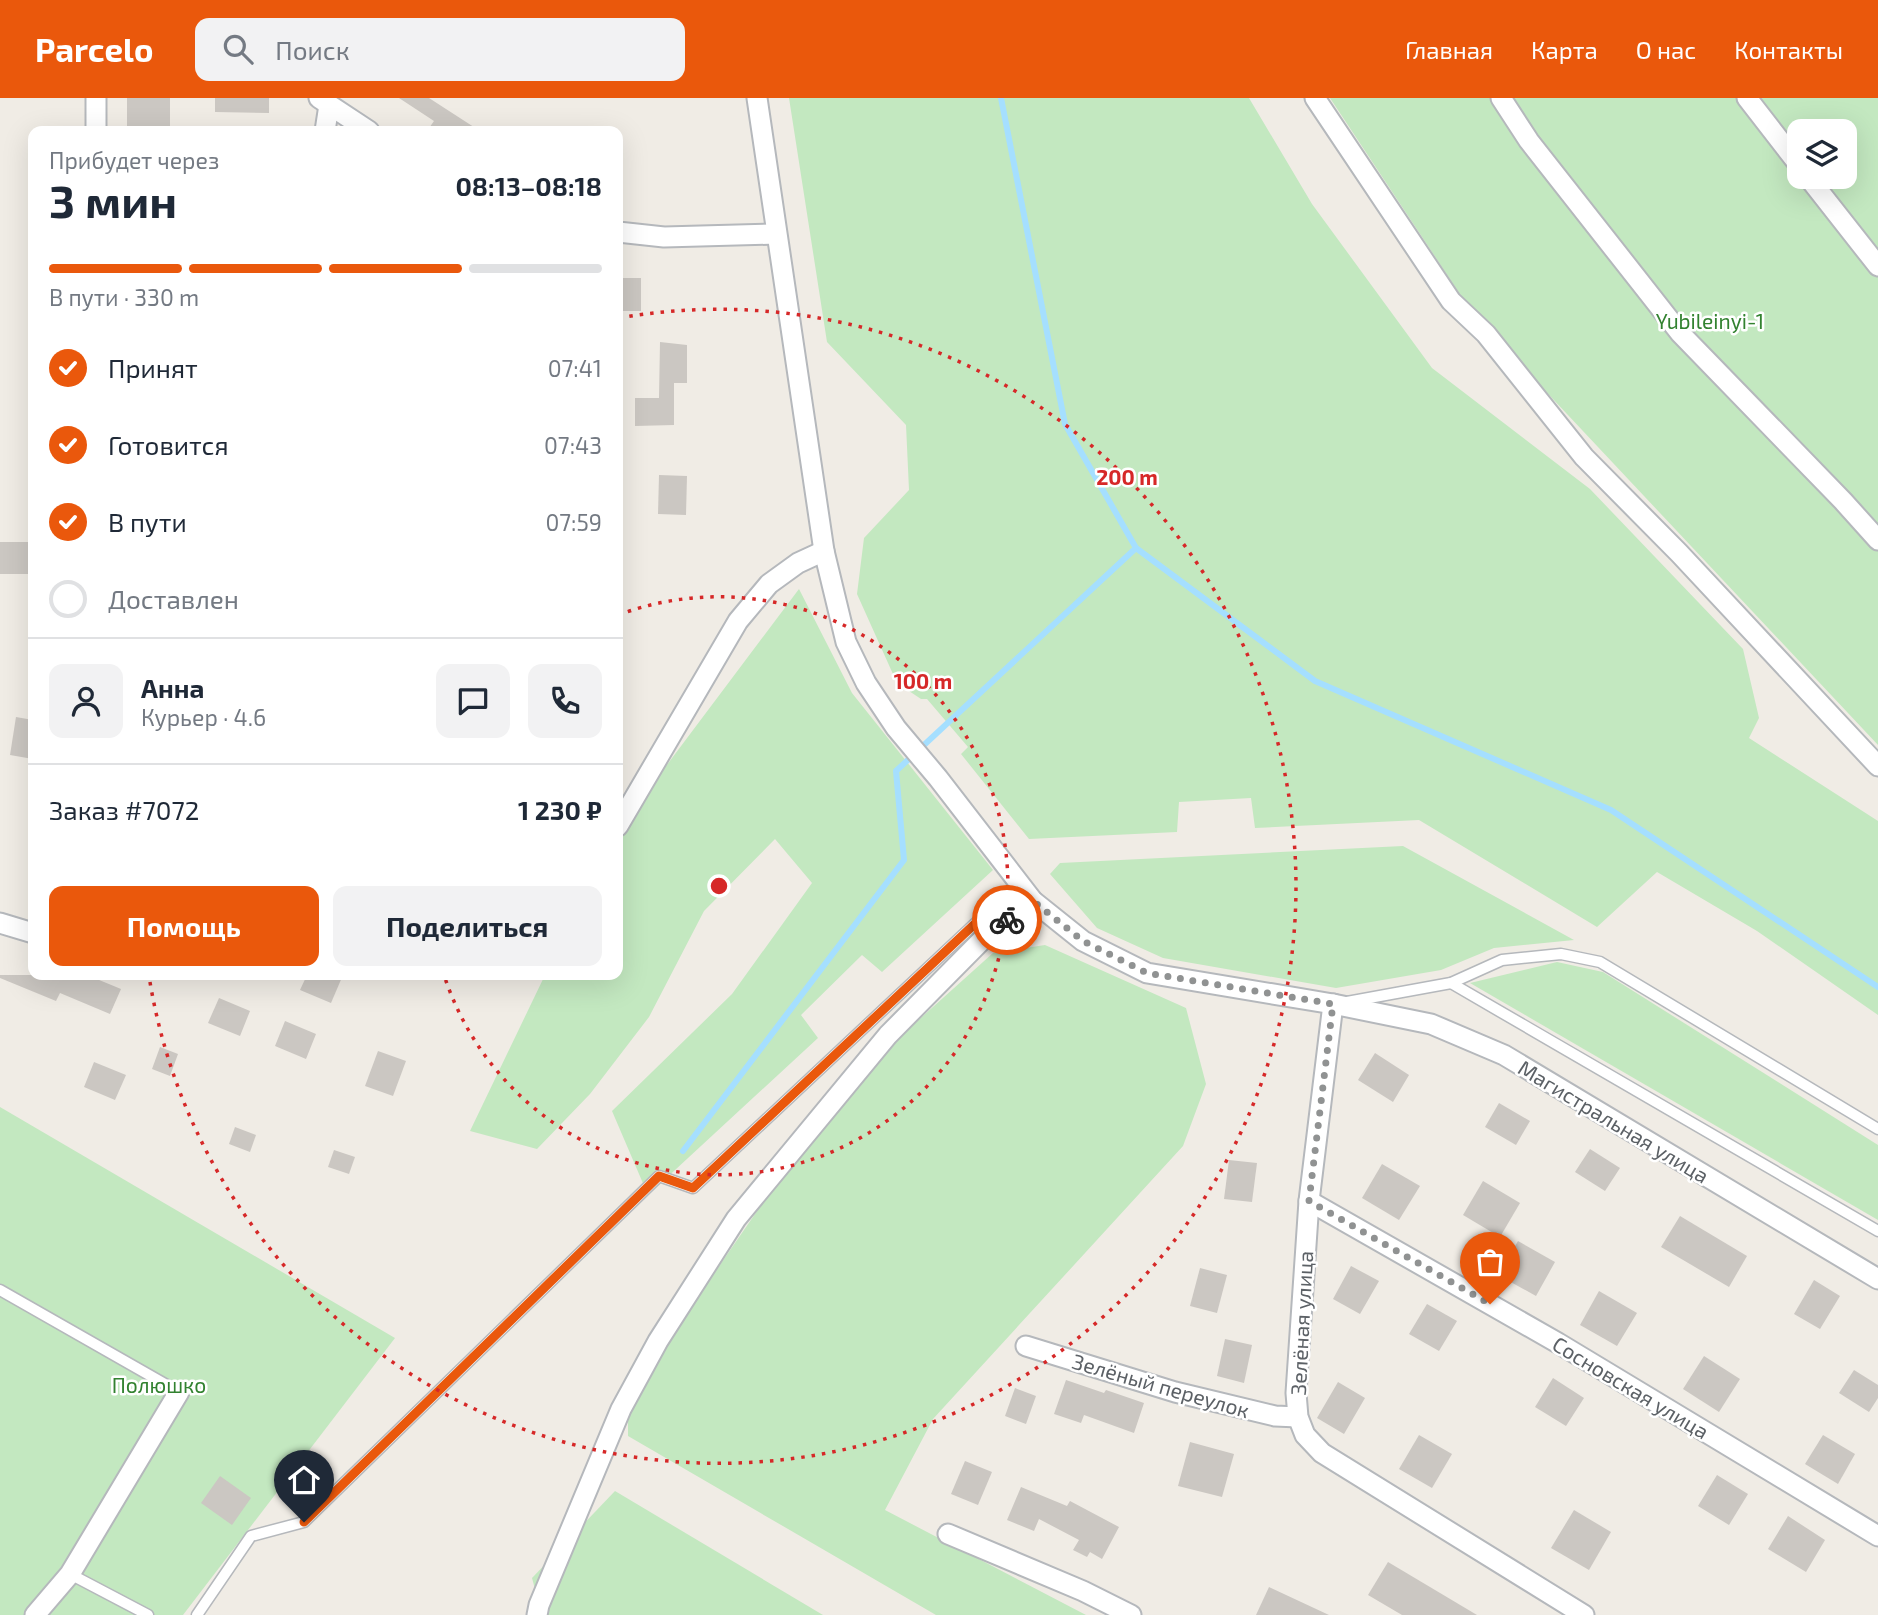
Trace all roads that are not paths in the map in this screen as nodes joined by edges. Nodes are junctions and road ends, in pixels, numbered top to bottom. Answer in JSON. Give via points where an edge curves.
{"nodes":[{"id":1,"x":96,"y":98,"type":"edge"},
{"id":2,"x":757,"y":98,"type":"edge"},
{"id":3,"x":1315,"y":98,"type":"edge"},
{"id":4,"x":1501,"y":98,"type":"edge"},
{"id":5,"x":1747,"y":98,"type":"edge"},
{"id":6,"x":324,"y":101,"type":"edge"},
{"id":7,"x":96,"y":126,"type":"edge"},
{"id":8,"x":325,"y":126,"type":"edge"},
{"id":9,"x":362,"y":126,"type":"edge"},
{"id":10,"x":1787,"y":150,"type":"edge"},
{"id":11,"x":1817,"y":189,"type":"edge"},
{"id":12,"x":623,"y":233,"type":"edge"},
{"id":13,"x":776,"y":234,"type":"junction"},
{"id":14,"x":1878,"y":266,"type":"edge"},
{"id":15,"x":1878,"y":540,"type":"edge"},
{"id":16,"x":824,"y":551,"type":"junction"},
{"id":17,"x":1878,"y":766,"type":"edge"},
{"id":18,"x":623,"y":817,"type":"edge"},
{"id":19,"x":1033,"y":901,"type":"junction"},
{"id":20,"x":1006,"y":921,"type":"junction"},
{"id":21,"x":0,"y":923,"type":"edge"},
{"id":22,"x":28,"y":931,"type":"edge"},
{"id":23,"x":1451,"y":983,"type":"junction"},
{"id":24,"x":1333,"y":1004,"type":"junction"},
{"id":25,"x":1878,"y":1129,"type":"edge"},
{"id":26,"x":1309,"y":1201,"type":"junction"},
{"id":27,"x":1878,"y":1231,"type":"edge"},
{"id":28,"x":1878,"y":1279,"type":"edge"},
{"id":29,"x":0,"y":1290,"type":"edge"},
{"id":30,"x":1026,"y":1346,"type":"dead end"},
{"id":31,"x":179,"y":1391,"type":"joint"},
{"id":32,"x":1297,"y":1417,"type":"junction"},
{"id":33,"x":948,"y":1534,"type":"dead end"},
{"id":34,"x":1878,"y":1536,"type":"edge"},
{"id":35,"x":71,"y":1574,"type":"junction"},
{"id":36,"x":1552,"y":1607,"type":"edge"},
{"id":37,"x":35,"y":1615,"type":"edge"},
{"id":38,"x":148,"y":1615,"type":"edge"},
{"id":39,"x":197,"y":1615,"type":"edge"},
{"id":40,"x":537,"y":1615,"type":"edge"},
{"id":41,"x":1131,"y":1615,"type":"edge"},
{"id":42,"x":1584,"y":1615,"type":"edge"}],
"edges":[{"from":1,"to":7,"type":"street"},
{"from":2,"to":13,"type":"street","name":"Магистральная улица"},
{"from":3,"to":17,"type":"street","via":[[1451,300],[1486,334],[1584,457]]},
{"from":4,"to":15,"type":"street","via":[[1529,141],[1680,333]]},
{"from":5,"to":10,"type":"street"},
{"from":6,"to":8,"type":"street"},
{"from":6,"to":9,"type":"street"},
{"from":11,"to":14,"type":"street"},
{"from":12,"to":13,"type":"street","via":[[664,237]]},
{"from":13,"to":16,"type":"street","name":"Магистральная улица"},
{"from":16,"to":18,"type":"street","via":[[769,584],[738,621]]},
{"from":16,"to":19,"type":"street","name":"Магистральная улица","via":[[846,642],[866,683],[896,728]]},
{"from":19,"to":20,"type":"street"},
{"from":19,"to":24,"type":"street","name":"Магистральная улица","via":[[1083,941],[1147,973]]},
{"from":20,"to":39,"type":"lane","via":[[980,919],[693,1188],[659,1176],[304,1522],[251,1536]]},
{"from":20,"to":40,"type":"street","via":[[888,1035],[736,1219],[658,1341],[621,1409]]},
{"from":21,"to":22,"type":"street"},
{"from":23,"to":24,"type":"lane"},
{"from":23,"to":25,"type":"lane","via":[[1502,960],[1561,954],[1600,962]]},
{"from":23,"to":27,"type":"lane"},
{"from":24,"to":26,"type":"street","name":"Зелёная улица"},
{"from":24,"to":28,"type":"street","name":"Магистральная улица","via":[[1431,1024],[1504,1055]]},
{"from":26,"to":32,"type":"street","name":"Зелёная улица"},
{"from":26,"to":34,"type":"street","name":"Сосновская улица","via":[[1558,1343]]},
{"from":29,"to":31,"type":"lane"},
{"from":30,"to":32,"type":"street","name":"Зелёный переулок","via":[[1175,1392]]},
{"from":31,"to":35,"type":"street"},
{"from":32,"to":36,"type":"street","name":"Зелёная улица","via":[[1305,1436],[1322,1453]]},
{"from":33,"to":41,"type":"street"},
{"from":35,"to":37,"type":"street"},
{"from":35,"to":38,"type":"lane"},
{"from":36,"to":42,"type":"street","name":"Зелёная улица"}]}
